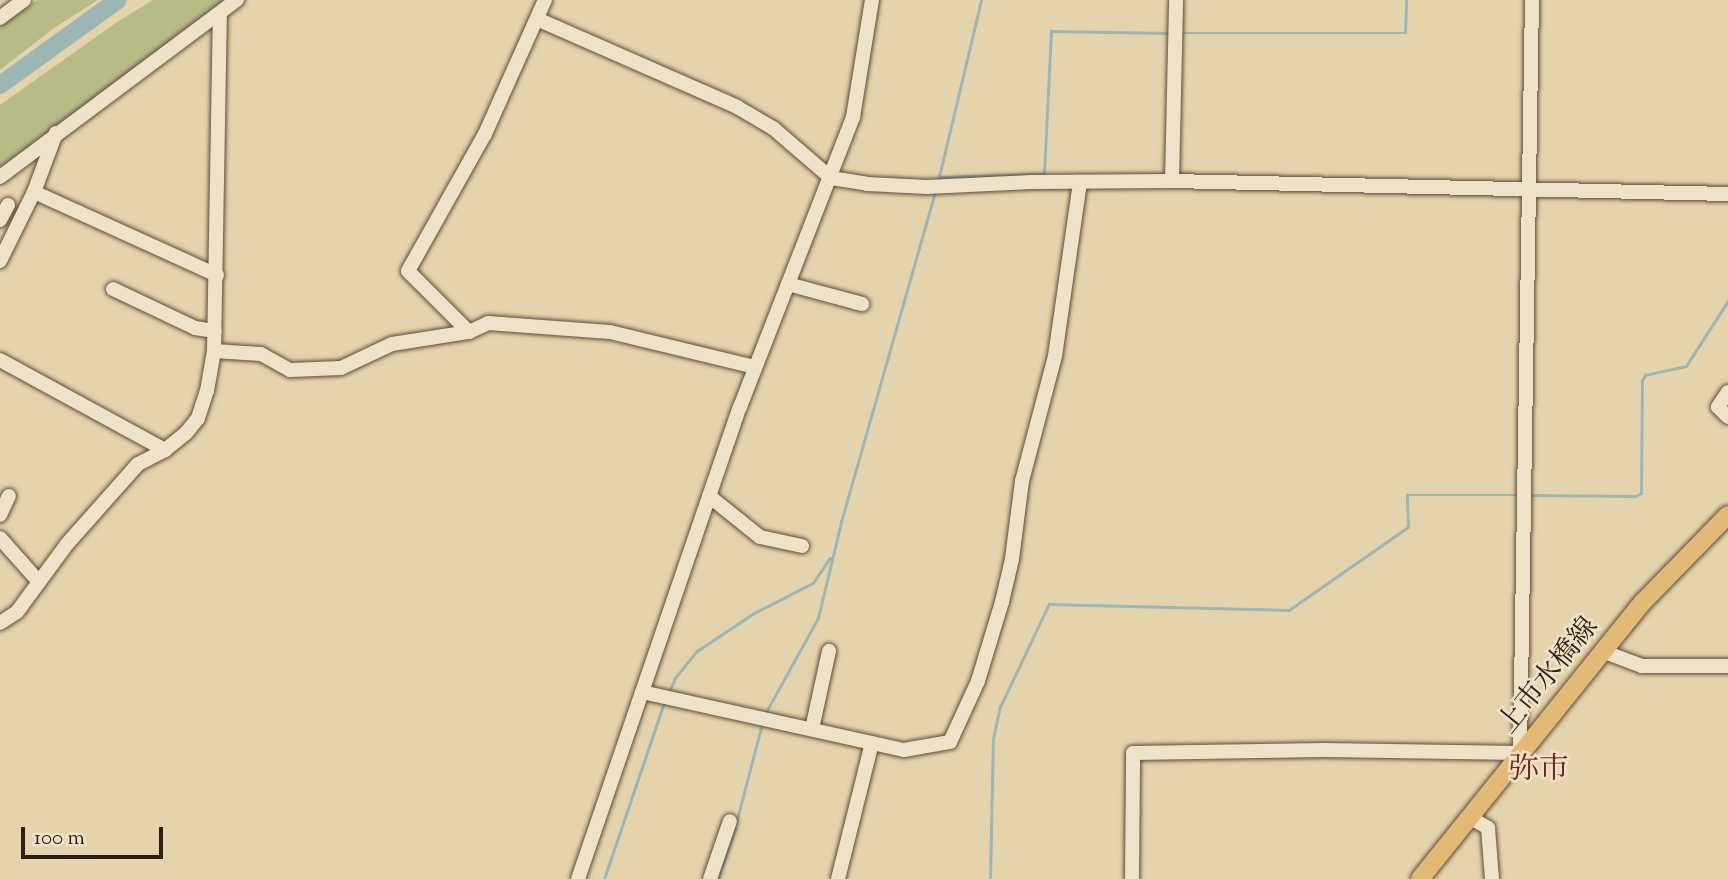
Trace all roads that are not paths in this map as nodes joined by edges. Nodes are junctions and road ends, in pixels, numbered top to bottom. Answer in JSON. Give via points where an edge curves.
{"nodes":[{"id":1,"x":24,"y":0,"type":"edge"},
{"id":2,"x":237,"y":0,"type":"edge"},
{"id":3,"x":545,"y":0,"type":"edge"},
{"id":4,"x":873,"y":0,"type":"edge"},
{"id":5,"x":1176,"y":0,"type":"edge"},
{"id":6,"x":1532,"y":0,"type":"edge"},
{"id":7,"x":220,"y":15,"type":"junction"},
{"id":8,"x":0,"y":18,"type":"edge"},
{"id":9,"x":537,"y":19,"type":"junction"},
{"id":10,"x":57,"y":132,"type":"junction"},
{"id":11,"x":0,"y":177,"type":"edge"},
{"id":12,"x":831,"y":178,"type":"junction"},
{"id":13,"x":1172,"y":181,"type":"junction"},
{"id":14,"x":1080,"y":182,"type":"junction"},
{"id":15,"x":1528,"y":190,"type":"junction"},
{"id":16,"x":34,"y":192,"type":"junction"},
{"id":17,"x":1728,"y":194,"type":"edge"},
{"id":18,"x":8,"y":205,"type":"dead end"},
{"id":19,"x":0,"y":220,"type":"edge"},
{"id":20,"x":0,"y":261,"type":"edge"},
{"id":21,"x":216,"y":275,"type":"junction"},
{"id":22,"x":788,"y":284,"type":"junction"},
{"id":23,"x":113,"y":289,"type":"dead end"},
{"id":24,"x":862,"y":304,"type":"dead end"},
{"id":25,"x":215,"y":331,"type":"junction"},
{"id":26,"x":469,"y":332,"type":"junction"},
{"id":27,"x":214,"y":352,"type":"junction"},
{"id":28,"x":0,"y":360,"type":"edge"},
{"id":29,"x":755,"y":367,"type":"junction"},
{"id":30,"x":1728,"y":392,"type":"edge"},
{"id":31,"x":1728,"y":417,"type":"edge"},
{"id":32,"x":165,"y":450,"type":"junction"},
{"id":33,"x":9,"y":496,"type":"dead end"},
{"id":34,"x":709,"y":496,"type":"junction"},
{"id":35,"x":0,"y":515,"type":"edge"},
{"id":36,"x":1728,"y":515,"type":"edge"},
{"id":37,"x":0,"y":538,"type":"edge"},
{"id":38,"x":802,"y":546,"type":"dead end"},
{"id":39,"x":39,"y":582,"type":"junction"},
{"id":40,"x":0,"y":623,"type":"edge"},
{"id":41,"x":829,"y":651,"type":"dead end"},
{"id":42,"x":1602,"y":651,"type":"junction"},
{"id":43,"x":1728,"y":666,"type":"edge"},
{"id":44,"x":642,"y":692,"type":"junction"},
{"id":45,"x":812,"y":730,"type":"junction"},
{"id":46,"x":872,"y":743,"type":"junction"},
{"id":47,"x":1520,"y":753,"type":"junction"},
{"id":48,"x":1471,"y":818,"type":"junction"},
{"id":49,"x":730,"y":821,"type":"dead end"},
{"id":50,"x":578,"y":879,"type":"edge"},
{"id":51,"x":710,"y":879,"type":"edge"},
{"id":52,"x":838,"y":879,"type":"edge"},
{"id":53,"x":1132,"y":879,"type":"edge"},
{"id":54,"x":1420,"y":879,"type":"edge"},
{"id":55,"x":1492,"y":879,"type":"edge"}],
"edges":[{"from":1,"to":8,"type":"street"},
{"from":2,"to":7,"type":"street"},
{"from":3,"to":9,"type":"street"},
{"from":4,"to":12,"type":"street","via":[[853,117]]},
{"from":5,"to":13,"type":"street"},
{"from":6,"to":15,"type":"street"},
{"from":7,"to":10,"type":"street"},
{"from":7,"to":21,"type":"street"},
{"from":9,"to":12,"type":"street","via":[[737,107],[773,128]]},
{"from":9,"to":26,"type":"street","via":[[485,134],[408,271]]},
{"from":10,"to":11,"type":"street"},
{"from":10,"to":16,"type":"street"},
{"from":12,"to":14,"type":"street","via":[[927,187]]},
{"from":12,"to":22,"type":"street"},
{"from":13,"to":14,"type":"street"},
{"from":13,"to":15,"type":"street"},
{"from":14,"to":46,"type":"street","via":[[1055,356],[1022,481],[1004,592],[978,681],[950,742],[904,750]]},
{"from":15,"to":17,"type":"street"},
{"from":15,"to":47,"type":"street"},
{"from":16,"to":20,"type":"street"},
{"from":16,"to":21,"type":"street"},
{"from":18,"to":19,"type":"street"},
{"from":21,"to":25,"type":"street"},
{"from":22,"to":24,"type":"street"},
{"from":22,"to":29,"type":"street"},
{"from":23,"to":25,"type":"street","via":[[195,328]]},
{"from":25,"to":27,"type":"street"},
{"from":26,"to":27,"type":"street","via":[[392,344],[341,368],[290,370],[261,354]]},
{"from":26,"to":29,"type":"street","via":[[488,323],[610,332]]},
{"from":27,"to":32,"type":"street","via":[[198,418]]},
{"from":28,"to":32,"type":"street"},
{"from":29,"to":34,"type":"street"},
{"from":30,"to":31,"type":"street","via":[[1718,407]]},
{"from":32,"to":39,"type":"street","via":[[138,464]]},
{"from":33,"to":35,"type":"street"},
{"from":34,"to":38,"type":"street","via":[[760,537]]},
{"from":34,"to":44,"type":"street"},
{"from":36,"to":42,"type":"main road","name":"上市水橋線"},
{"from":37,"to":39,"type":"street"},
{"from":39,"to":40,"type":"street","via":[[18,612]]},
{"from":41,"to":45,"type":"street"},
{"from":42,"to":43,"type":"street","via":[[1642,666]]},
{"from":42,"to":47,"type":"main road","name":"上市水橋線"},
{"from":44,"to":45,"type":"street"},
{"from":44,"to":50,"type":"street"},
{"from":45,"to":46,"type":"street"},
{"from":46,"to":52,"type":"street"},
{"from":47,"to":48,"type":"main road","name":"上市水橋線"},
{"from":47,"to":53,"type":"street","via":[[1133,753]]},
{"from":48,"to":54,"type":"main road","name":"上市水橋線"},
{"from":48,"to":55,"type":"street","via":[[1488,828]]},
{"from":49,"to":51,"type":"street"}]}
